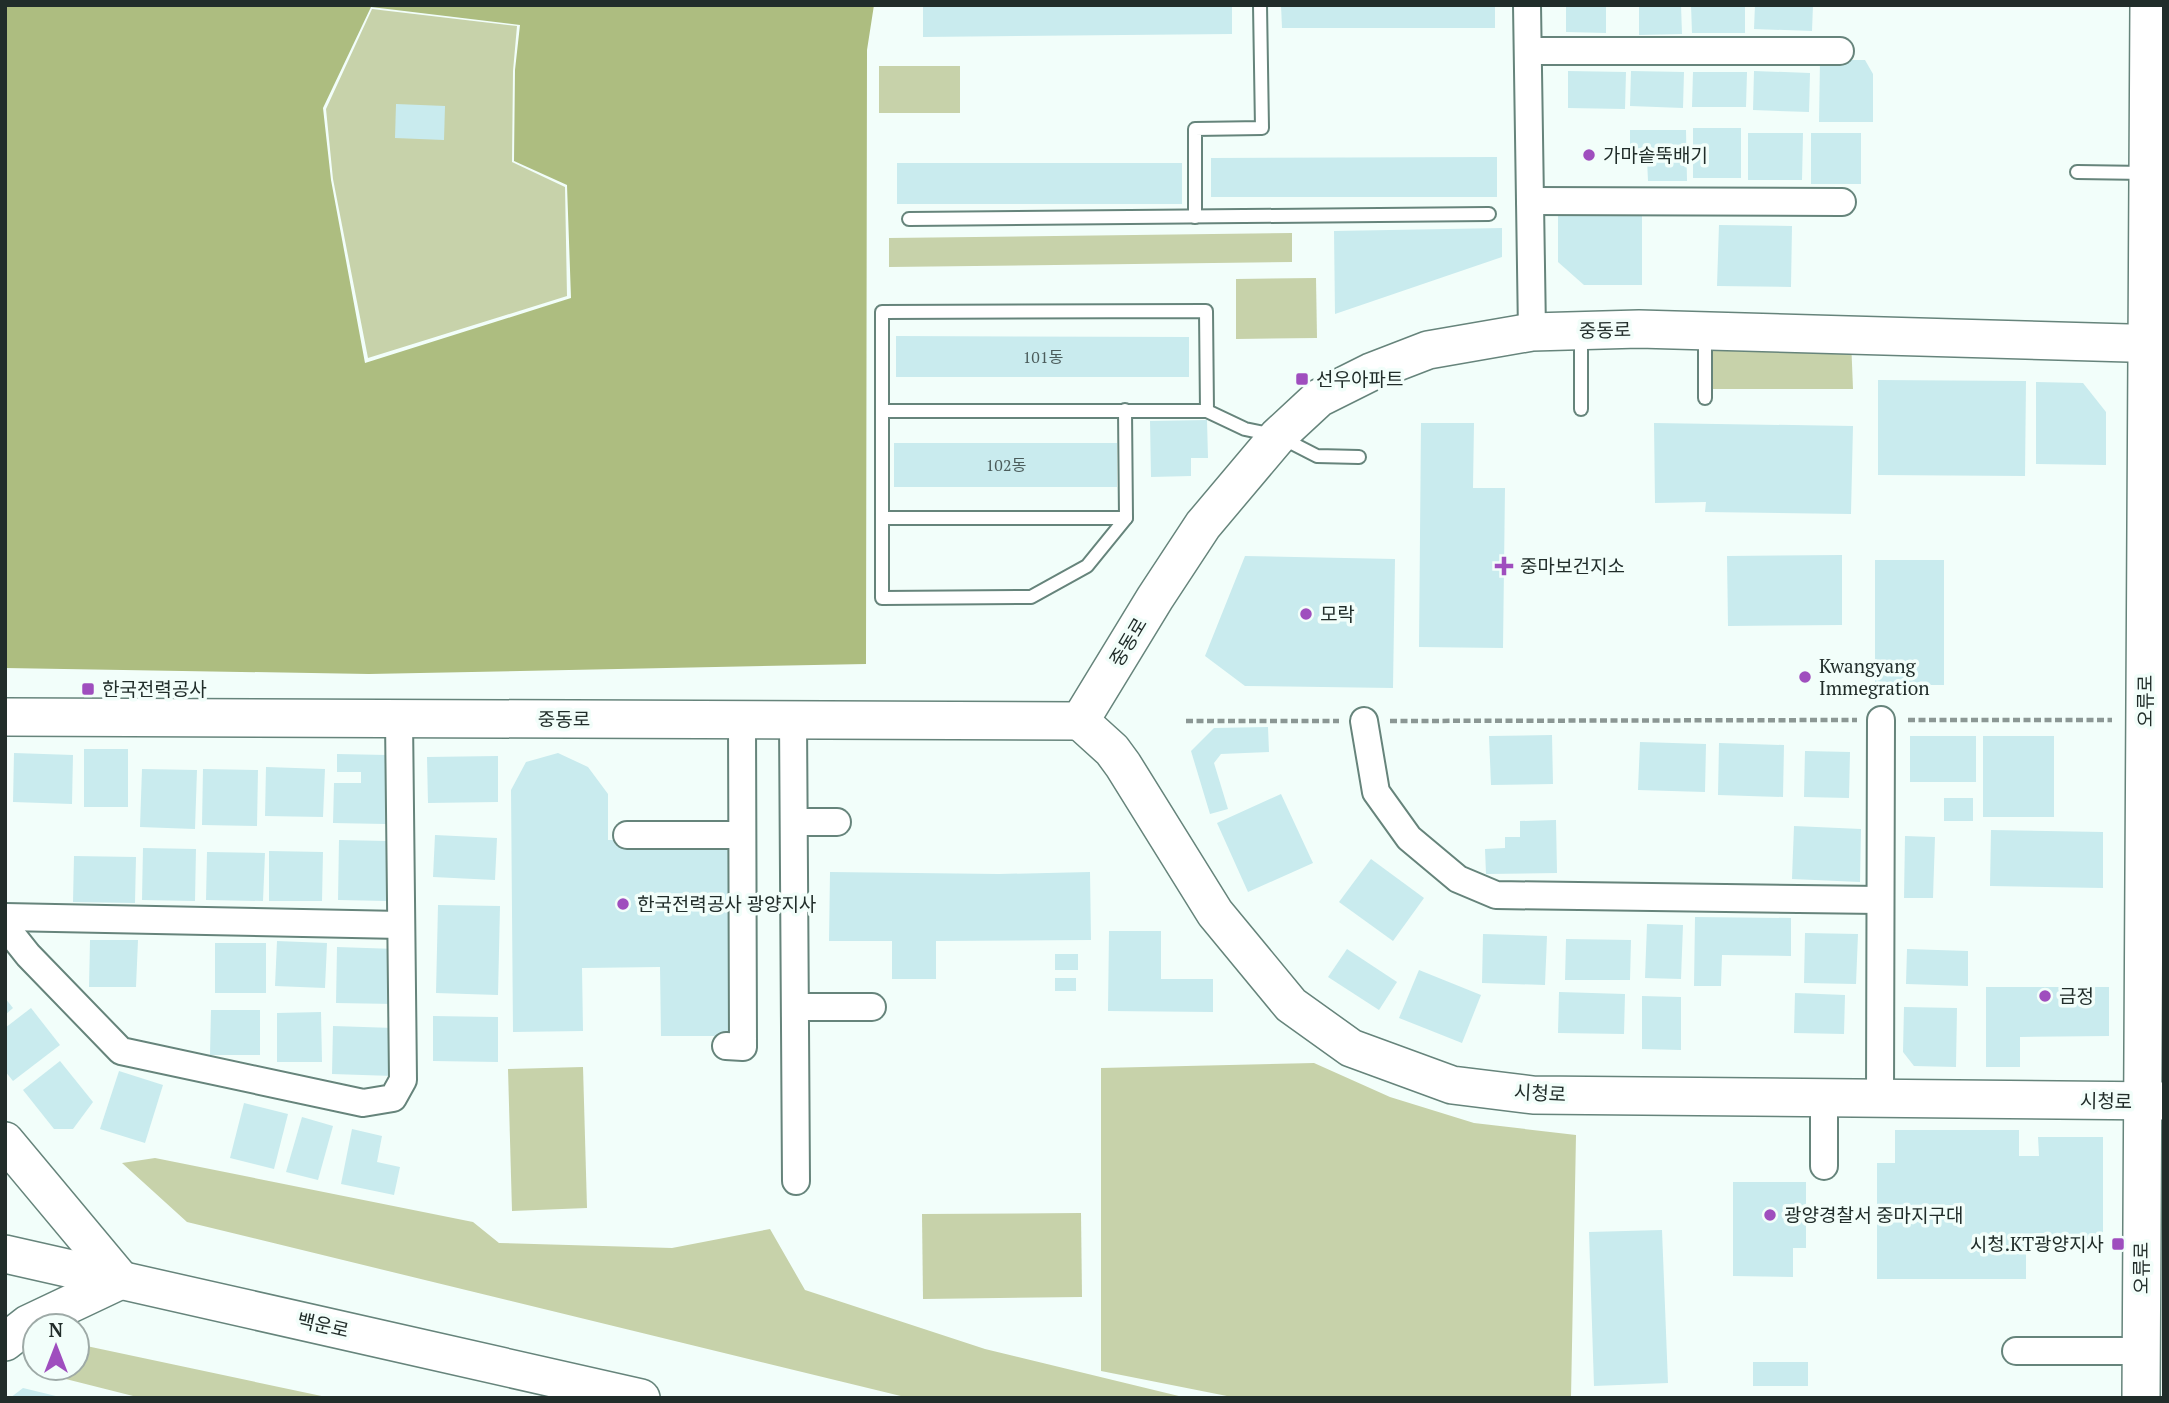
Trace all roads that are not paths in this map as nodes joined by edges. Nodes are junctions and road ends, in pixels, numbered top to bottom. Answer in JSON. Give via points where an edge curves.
{"nodes":[{"id":1,"x":1260,"y":5,"type":"edge"},
{"id":2,"x":1527,"y":5,"type":"edge"},
{"id":3,"x":2149,"y":5,"type":"edge"},
{"id":4,"x":1528,"y":51,"type":"junction"},
{"id":5,"x":1840,"y":51,"type":"dead end"},
{"id":6,"x":2077,"y":172,"type":"dead end"},
{"id":7,"x":2156,"y":173,"type":"edge"},
{"id":8,"x":1530,"y":201,"type":"junction"},
{"id":9,"x":1843,"y":202,"type":"dead end"},
{"id":10,"x":1489,"y":214,"type":"dead end"},
{"id":11,"x":1195,"y":217,"type":"junction"},
{"id":12,"x":909,"y":219,"type":"dead end"},
{"id":13,"x":1581,"y":331,"type":"junction"},
{"id":14,"x":1705,"y":331,"type":"junction"},
{"id":15,"x":1532,"y":332,"type":"junction"},
{"id":16,"x":2156,"y":344,"type":"edge"},
{"id":17,"x":1705,"y":398,"type":"dead end"},
{"id":18,"x":1581,"y":409,"type":"dead end"},
{"id":19,"x":1125,"y":410,"type":"junction"},
{"id":20,"x":882,"y":411,"type":"junction"},
{"id":21,"x":1207,"y":411,"type":"junction"},
{"id":22,"x":1278,"y":436,"type":"junction"},
{"id":23,"x":1359,"y":457,"type":"dead end"},
{"id":24,"x":882,"y":518,"type":"junction"},
{"id":25,"x":1126,"y":518,"type":"junction"},
{"id":26,"x":5,"y":717,"type":"edge"},
{"id":27,"x":399,"y":719,"type":"junction"},
{"id":28,"x":742,"y":720,"type":"junction"},
{"id":29,"x":793,"y":720,"type":"junction"},
{"id":30,"x":1881,"y":720,"type":"road end"},
{"id":31,"x":1080,"y":721,"type":"junction"},
{"id":32,"x":1364,"y":721,"type":"road end"},
{"id":33,"x":794,"y":821,"type":"junction"},
{"id":34,"x":837,"y":821,"type":"dead end"},
{"id":35,"x":627,"y":835,"type":"dead end"},
{"id":36,"x":742,"y":835,"type":"junction"},
{"id":37,"x":1880,"y":900,"type":"junction"},
{"id":38,"x":5,"y":917,"type":"edge"},
{"id":39,"x":401,"y":925,"type":"junction"},
{"id":40,"x":5,"y":926,"type":"edge"},
{"id":41,"x":795,"y":1007,"type":"junction"},
{"id":42,"x":872,"y":1007,"type":"dead end"},
{"id":43,"x":726,"y":1046,"type":"dead end"},
{"id":44,"x":1824,"y":1098,"type":"junction"},
{"id":45,"x":1880,"y":1098,"type":"junction"},
{"id":46,"x":2153,"y":1101,"type":"edge"},
{"id":47,"x":5,"y":1141,"type":"edge"},
{"id":48,"x":1824,"y":1166,"type":"dead end"},
{"id":49,"x":796,"y":1181,"type":"dead end"},
{"id":50,"x":5,"y":1254,"type":"edge"},
{"id":51,"x":121,"y":1280,"type":"junction"},
{"id":52,"x":5,"y":1342,"type":"edge"},
{"id":53,"x":2016,"y":1351,"type":"dead end"},
{"id":54,"x":2141,"y":1351,"type":"junction"},
{"id":55,"x":640,"y":1398,"type":"edge"},
{"id":56,"x":2141,"y":1398,"type":"edge"}],
"edges":[{"from":1,"to":11,"type":"lane","via":[[1262,128],[1195,129]]},
{"from":2,"to":4,"type":"street"},
{"from":3,"to":7,"type":"street","name":"오류로"},
{"from":4,"to":5,"type":"street"},
{"from":4,"to":8,"type":"street"},
{"from":6,"to":7,"type":"lane"},
{"from":7,"to":16,"type":"street","name":"오류로"},
{"from":8,"to":9,"type":"street"},
{"from":8,"to":15,"type":"street"},
{"from":10,"to":11,"type":"lane"},
{"from":11,"to":12,"type":"lane"},
{"from":13,"to":14,"type":"street","name":"중동로"},
{"from":13,"to":15,"type":"street","name":"중동로"},
{"from":13,"to":18,"type":"lane"},
{"from":14,"to":16,"type":"street","name":"중동로"},
{"from":14,"to":17,"type":"lane"},
{"from":15,"to":22,"type":"street","name":"중동로","via":[[1428,349],[1371,372],[1320,398]]},
{"from":16,"to":46,"type":"street","name":"오류로","via":[[2145,720]]},
{"from":19,"to":20,"type":"lane"},
{"from":19,"to":21,"type":"lane"},
{"from":19,"to":25,"type":"lane"},
{"from":20,"to":21,"type":"lane","via":[[882,312],[1206,312]]},
{"from":20,"to":24,"type":"lane"},
{"from":21,"to":22,"type":"lane","via":[[1245,429]]},
{"from":22,"to":23,"type":"lane","via":[[1317,456]]},
{"from":22,"to":31,"type":"street","name":"중동로","via":[[1203,525]]},
{"from":24,"to":25,"type":"lane"},
{"from":24,"to":25,"type":"lane","via":[[882,598],[1031,597],[1087,566]]},
{"from":26,"to":27,"type":"street","name":"중동로"},
{"from":27,"to":28,"type":"street","name":"중동로"},
{"from":27,"to":39,"type":"street"},
{"from":28,"to":29,"type":"street","name":"중동로"},
{"from":28,"to":36,"type":"street"},
{"from":29,"to":31,"type":"street","name":"중동로"},
{"from":29,"to":33,"type":"street"},
{"from":30,"to":37,"type":"street"},
{"from":31,"to":44,"type":"street","name":"시청로","via":[[1112,750],[1215,913],[1291,1005],[1351,1048],[1452,1085],[1533,1095]]},
{"from":32,"to":37,"type":"street","via":[[1376,792],[1409,838],[1458,879],[1496,895]]},
{"from":33,"to":34,"type":"street"},
{"from":33,"to":41,"type":"street"},
{"from":35,"to":36,"type":"street"},
{"from":36,"to":43,"type":"street","via":[[743,1047]]},
{"from":37,"to":45,"type":"street"},
{"from":38,"to":39,"type":"street"},
{"from":39,"to":40,"type":"street","via":[[403,1080],[393,1098],[363,1103],[121,1051]]},
{"from":41,"to":42,"type":"street"},
{"from":41,"to":49,"type":"street"},
{"from":44,"to":45,"type":"street","name":"시청로"},
{"from":44,"to":48,"type":"street"},
{"from":45,"to":46,"type":"street","name":"시청로"},
{"from":46,"to":54,"type":"street","name":"오류로"},
{"from":47,"to":51,"type":"street"},
{"from":50,"to":51,"type":"street","name":"백운로"},
{"from":51,"to":52,"type":"street","via":[[28,1324]]},
{"from":51,"to":55,"type":"street","name":"백운로"},
{"from":53,"to":54,"type":"street"},
{"from":54,"to":56,"type":"street","name":"오류로"}]}
